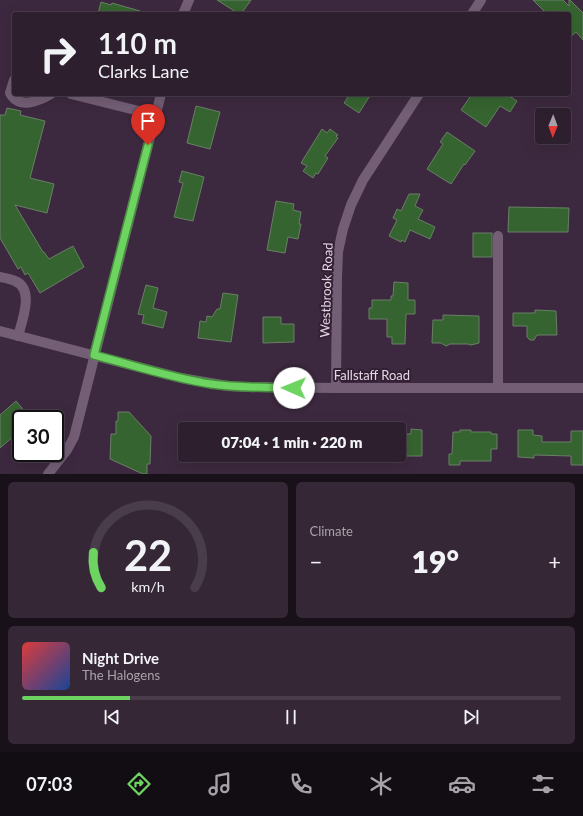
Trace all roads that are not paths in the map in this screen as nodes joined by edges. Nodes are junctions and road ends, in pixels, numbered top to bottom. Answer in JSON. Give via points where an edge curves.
{"nodes":[{"id":1,"x":189,"y":0,"type":"edge"},
{"id":2,"x":481,"y":0,"type":"edge"},
{"id":3,"x":184,"y":12,"type":"edge"},
{"id":4,"x":473,"y":12,"type":"edge"},
{"id":5,"x":13,"y":96,"type":"edge"},
{"id":6,"x":47,"y":96,"type":"edge"},
{"id":7,"x":79,"y":96,"type":"edge"},
{"id":8,"x":160,"y":96,"type":"edge"},
{"id":9,"x":418,"y":96,"type":"edge"},
{"id":10,"x":155,"y":115,"type":"junction"},
{"id":11,"x":498,"y":236,"type":"dead end"},
{"id":12,"x":0,"y":277,"type":"edge"},
{"id":13,"x":0,"y":331,"type":"edge"},
{"id":14,"x":18,"y":336,"type":"junction"},
{"id":15,"x":94,"y":355,"type":"junction"},
{"id":16,"x":336,"y":388,"type":"junction"},
{"id":17,"x":498,"y":388,"type":"junction"},
{"id":18,"x":583,"y":388,"type":"edge"},
{"id":19,"x":48,"y":474,"type":"edge"}],
"edges":[{"from":1,"to":3,"type":"street"},
{"from":2,"to":4,"type":"street"},
{"from":5,"to":6,"type":"street","via":[[16,100],[28,103],[34,103]]},
{"from":7,"to":10,"type":"street"},
{"from":8,"to":10,"type":"street"},
{"from":9,"to":16,"type":"street","name":"Westbrook Road","via":[[357,192],[343,229],[338,252]]},
{"from":10,"to":15,"type":"street"},
{"from":11,"to":17,"type":"street"},
{"from":12,"to":14,"type":"street","via":[[17,281],[26,295],[26,306]]},
{"from":13,"to":14,"type":"street","name":"Fallstaff Road"},
{"from":14,"to":15,"type":"street","name":"Fallstaff Road"},
{"from":15,"to":16,"type":"street","name":"Fallstaff Road","via":[[181,378],[217,384],[244,387]]},
{"from":15,"to":19,"type":"street","via":[[74,437]]},
{"from":16,"to":17,"type":"street","name":"Fallstaff Road"},
{"from":17,"to":18,"type":"street","name":"Fallstaff Road"}]}
